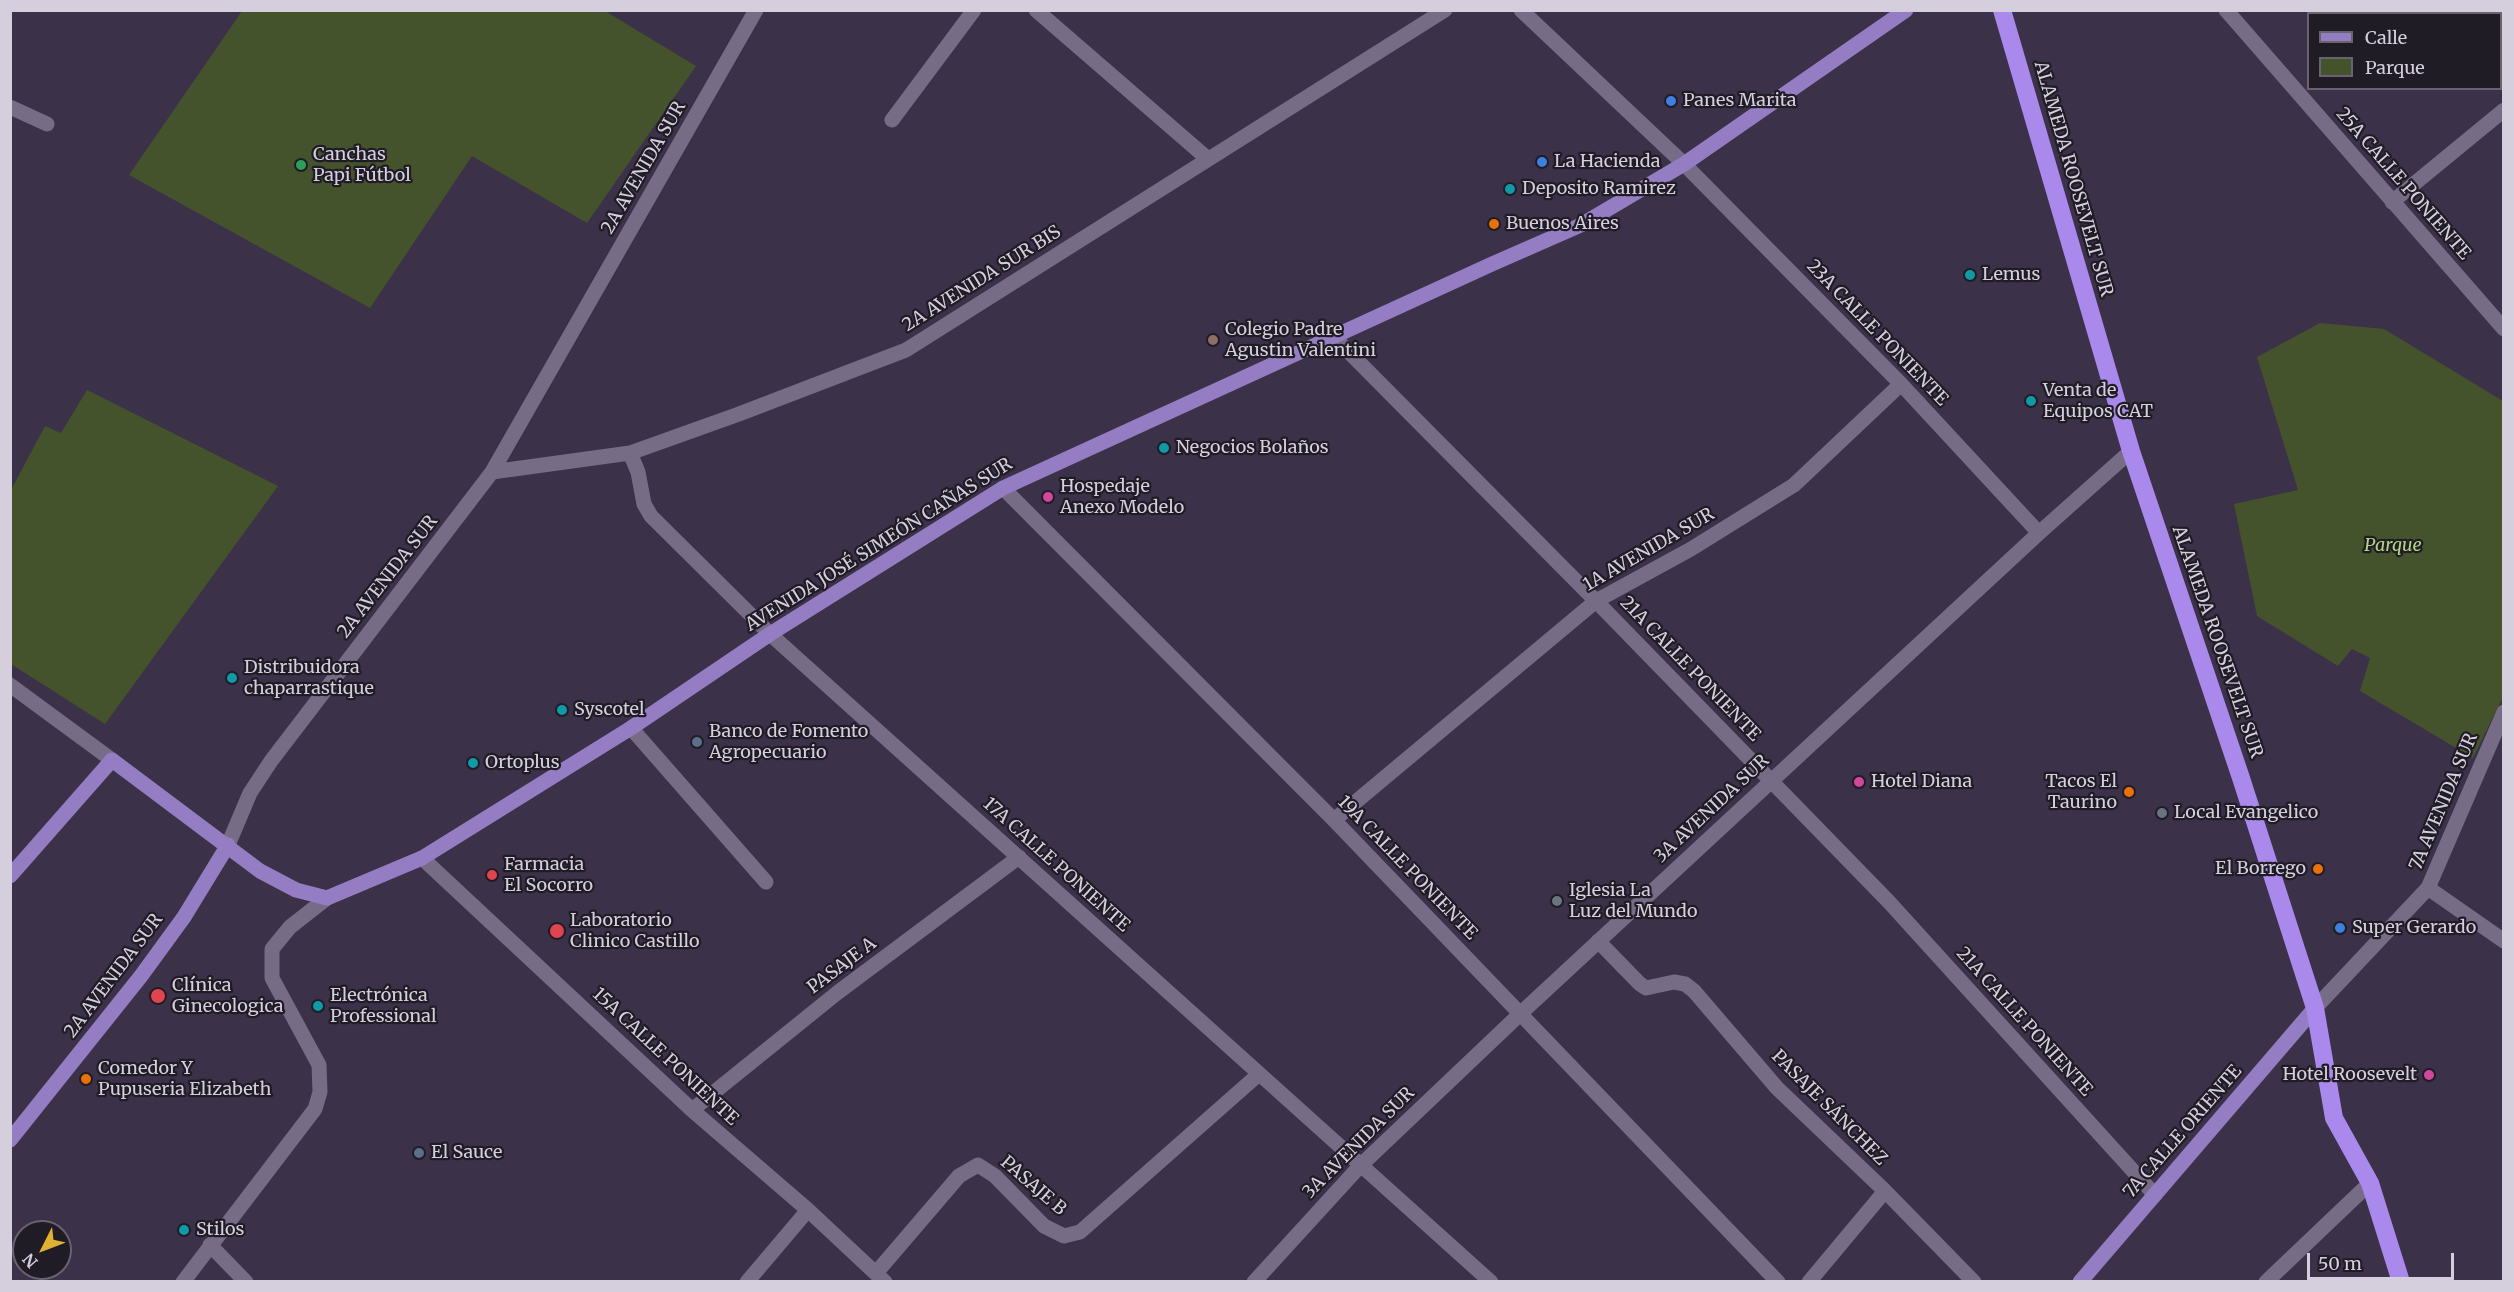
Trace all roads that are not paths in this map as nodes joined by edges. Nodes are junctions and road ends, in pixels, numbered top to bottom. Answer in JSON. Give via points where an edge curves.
{"nodes":[{"id":1,"x":756,"y":10,"type":"edge"},
{"id":2,"x":974,"y":10,"type":"edge"},
{"id":3,"x":1036,"y":10,"type":"edge"},
{"id":4,"x":1445,"y":10,"type":"edge"},
{"id":5,"x":1521,"y":10,"type":"edge"},
{"id":6,"x":1906,"y":10,"type":"edge"},
{"id":7,"x":2002,"y":10,"type":"edge"},
{"id":8,"x":2226,"y":10,"type":"edge"},
{"id":9,"x":10,"y":107,"type":"edge"},
{"id":10,"x":2504,"y":110,"type":"edge"},
{"id":11,"x":892,"y":120,"type":"dead end"},
{"id":12,"x":46,"y":124,"type":"dead end"},
{"id":13,"x":1208,"y":159,"type":"junction"},
{"id":14,"x":1684,"y":164,"type":"junction"},
{"id":15,"x":2392,"y":202,"type":"junction"},
{"id":16,"x":2504,"y":329,"type":"edge"},
{"id":17,"x":1334,"y":337,"type":"junction"},
{"id":18,"x":1901,"y":384,"type":"junction"},
{"id":19,"x":2131,"y":451,"type":"junction"},
{"id":20,"x":630,"y":453,"type":"junction"},
{"id":21,"x":492,"y":472,"type":"junction"},
{"id":22,"x":1003,"y":488,"type":"junction"},
{"id":23,"x":2039,"y":533,"type":"junction"},
{"id":24,"x":1596,"y":601,"type":"junction"},
{"id":25,"x":770,"y":634,"type":"junction"},
{"id":26,"x":10,"y":685,"type":"edge"},
{"id":27,"x":2504,"y":712,"type":"edge"},
{"id":28,"x":631,"y":728,"type":"junction"},
{"id":29,"x":112,"y":760,"type":"junction"},
{"id":30,"x":1771,"y":781,"type":"junction"},
{"id":31,"x":1334,"y":820,"type":"junction"},
{"id":32,"x":228,"y":845,"type":"junction"},
{"id":33,"x":1019,"y":857,"type":"junction"},
{"id":34,"x":423,"y":858,"type":"junction"},
{"id":35,"x":10,"y":876,"type":"edge"},
{"id":36,"x":766,"y":882,"type":"dead end"},
{"id":37,"x":2427,"y":888,"type":"junction"},
{"id":38,"x":327,"y":898,"type":"junction"},
{"id":39,"x":1598,"y":941,"type":"junction"},
{"id":40,"x":2504,"y":941,"type":"edge"},
{"id":41,"x":2315,"y":1008,"type":"junction"},
{"id":42,"x":1520,"y":1014,"type":"junction"},
{"id":43,"x":1259,"y":1074,"type":"junction"},
{"id":44,"x":692,"y":1110,"type":"junction"},
{"id":45,"x":10,"y":1140,"type":"edge"},
{"id":46,"x":1360,"y":1166,"type":"junction"},
{"id":47,"x":2370,"y":1184,"type":"junction"},
{"id":48,"x":1885,"y":1191,"type":"junction"},
{"id":49,"x":2155,"y":1195,"type":"junction"},
{"id":50,"x":808,"y":1210,"type":"junction"},
{"id":51,"x":210,"y":1245,"type":"junction"},
{"id":52,"x":881,"y":1277,"type":"edge"},
{"id":53,"x":183,"y":1281,"type":"edge"},
{"id":54,"x":246,"y":1281,"type":"edge"},
{"id":55,"x":747,"y":1281,"type":"edge"},
{"id":56,"x":1254,"y":1281,"type":"edge"},
{"id":57,"x":1491,"y":1281,"type":"edge"},
{"id":58,"x":1778,"y":1281,"type":"edge"},
{"id":59,"x":1809,"y":1281,"type":"edge"},
{"id":60,"x":1974,"y":1281,"type":"edge"},
{"id":61,"x":2080,"y":1281,"type":"edge"},
{"id":62,"x":2266,"y":1281,"type":"edge"},
{"id":63,"x":2401,"y":1281,"type":"edge"}],
"edges":[{"from":1,"to":21,"type":"street","name":"2A AVENIDA SUR"},
{"from":2,"to":11,"type":"street"},
{"from":3,"to":13,"type":"street"},
{"from":4,"to":13,"type":"street","name":"2A AVENIDA SUR BIS"},
{"from":5,"to":14,"type":"street","name":"23A CALLE PONIENTE"},
{"from":6,"to":14,"type":"main road","name":"AVENIDA JOSÉ SIMEÓN CAÑAS SUR"},
{"from":7,"to":19,"type":"highway","name":"ALAMEDA ROOSEVELT SUR"},
{"from":8,"to":15,"type":"street","name":"25A CALLE PONIENTE"},
{"from":9,"to":12,"type":"street"},
{"from":10,"to":15,"type":"street"},
{"from":13,"to":20,"type":"street","name":"2A AVENIDA SUR BIS","via":[[906,350]]},
{"from":14,"to":17,"type":"main road","name":"AVENIDA JOSÉ SIMEÓN CAÑAS SUR","via":[[1581,225]]},
{"from":14,"to":18,"type":"street","name":"23A CALLE PONIENTE"},
{"from":15,"to":16,"type":"street","name":"25A CALLE PONIENTE"},
{"from":17,"to":22,"type":"main road","name":"AVENIDA JOSÉ SIMEÓN CAÑAS SUR"},
{"from":17,"to":24,"type":"street","name":"21A CALLE PONIENTE"},
{"from":18,"to":23,"type":"street","name":"23A CALLE PONIENTE"},
{"from":18,"to":24,"type":"street","name":"1A AVENIDA SUR","via":[[1794,485],[1691,549]]},
{"from":19,"to":23,"type":"street","name":"3A AVENIDA SUR"},
{"from":19,"to":41,"type":"highway","name":"ALAMEDA ROOSEVELT SUR"},
{"from":20,"to":21,"type":"street","name":"2A AVENIDA SUR BIS"},
{"from":20,"to":25,"type":"street","name":"17A CALLE PONIENTE","via":[[651,516]]},
{"from":21,"to":32,"type":"street","name":"2A AVENIDA SUR","via":[[271,761],[250,793]]},
{"from":22,"to":25,"type":"main road","name":"AVENIDA JOSÉ SIMEÓN CAÑAS SUR"},
{"from":22,"to":31,"type":"street","name":"19A CALLE PONIENTE"},
{"from":23,"to":30,"type":"street","name":"3A AVENIDA SUR"},
{"from":24,"to":30,"type":"street","name":"21A CALLE PONIENTE"},
{"from":24,"to":31,"type":"street","name":"1A AVENIDA SUR"},
{"from":25,"to":28,"type":"main road","name":"AVENIDA JOSÉ SIMEÓN CAÑAS SUR"},
{"from":25,"to":33,"type":"street","name":"17A CALLE PONIENTE"},
{"from":26,"to":29,"type":"street"},
{"from":27,"to":37,"type":"street","name":"7A AVENIDA SUR"},
{"from":28,"to":34,"type":"main road","name":"AVENIDA JOSÉ SIMEÓN CAÑAS SUR"},
{"from":28,"to":36,"type":"street"},
{"from":29,"to":32,"type":"main road"},
{"from":29,"to":35,"type":"main road"},
{"from":30,"to":39,"type":"street","name":"3A AVENIDA SUR"},
{"from":30,"to":49,"type":"street","name":"21A CALLE PONIENTE","via":[[1896,911]]},
{"from":31,"to":42,"type":"street","name":"19A CALLE PONIENTE"},
{"from":32,"to":38,"type":"main road","via":[[269,876],[296,890]]},
{"from":32,"to":45,"type":"main road","name":"2A AVENIDA SUR","via":[[184,917],[141,976]]},
{"from":33,"to":43,"type":"street","name":"17A CALLE PONIENTE"},
{"from":33,"to":44,"type":"street","name":"PASAJE A","via":[[837,993]]},
{"from":34,"to":38,"type":"main road","name":"AVENIDA JOSÉ SIMEÓN CAÑAS SUR"},
{"from":34,"to":44,"type":"street","name":"15A CALLE PONIENTE"},
{"from":37,"to":40,"type":"street"},
{"from":37,"to":41,"type":"street","name":"7A AVENIDA SUR"},
{"from":38,"to":51,"type":"street","name":"AVENIDA JOSÉ SIMEÓN CAÑAS SUR","via":[[290,927],[272,949],[272,978],[319,1065],[320,1092],[315,1109]]},
{"from":39,"to":42,"type":"street","name":"3A AVENIDA SUR"},
{"from":39,"to":48,"type":"street","name":"PASAJE SÁNCHEZ","via":[[1646,988],[1674,982],[1694,991],[1777,1088]]},
{"from":41,"to":47,"type":"highway","name":"ALAMEDA ROOSEVELT SUR","via":[[2334,1118]]},
{"from":41,"to":49,"type":"main road","name":"7A CALLE ORIENTE"},
{"from":42,"to":46,"type":"street","name":"3A AVENIDA SUR"},
{"from":42,"to":58,"type":"street","name":"19A CALLE PONIENTE"},
{"from":43,"to":46,"type":"street","name":"17A CALLE PONIENTE"},
{"from":43,"to":52,"type":"street","name":"PASAJE B","via":[[1080,1232],[1064,1236],[1044,1226],[995,1176],[978,1165],[959,1176]]},
{"from":44,"to":50,"type":"street","name":"15A CALLE PONIENTE"},
{"from":46,"to":56,"type":"street","name":"3A AVENIDA SUR"},
{"from":46,"to":57,"type":"street","name":"17A CALLE PONIENTE"},
{"from":47,"to":62,"type":"street"},
{"from":47,"to":63,"type":"highway","name":"ALAMEDA ROOSEVELT SUR"},
{"from":48,"to":59,"type":"street"},
{"from":48,"to":60,"type":"street","name":"PASAJE SÁNCHEZ"},
{"from":49,"to":61,"type":"main road","name":"7A CALLE ORIENTE"},
{"from":50,"to":52,"type":"street","name":"15A CALLE PONIENTE"},
{"from":50,"to":55,"type":"street"},
{"from":51,"to":53,"type":"street","name":"AVENIDA JOSÉ SIMEÓN CAÑAS SUR"},
{"from":51,"to":54,"type":"street"}]}
